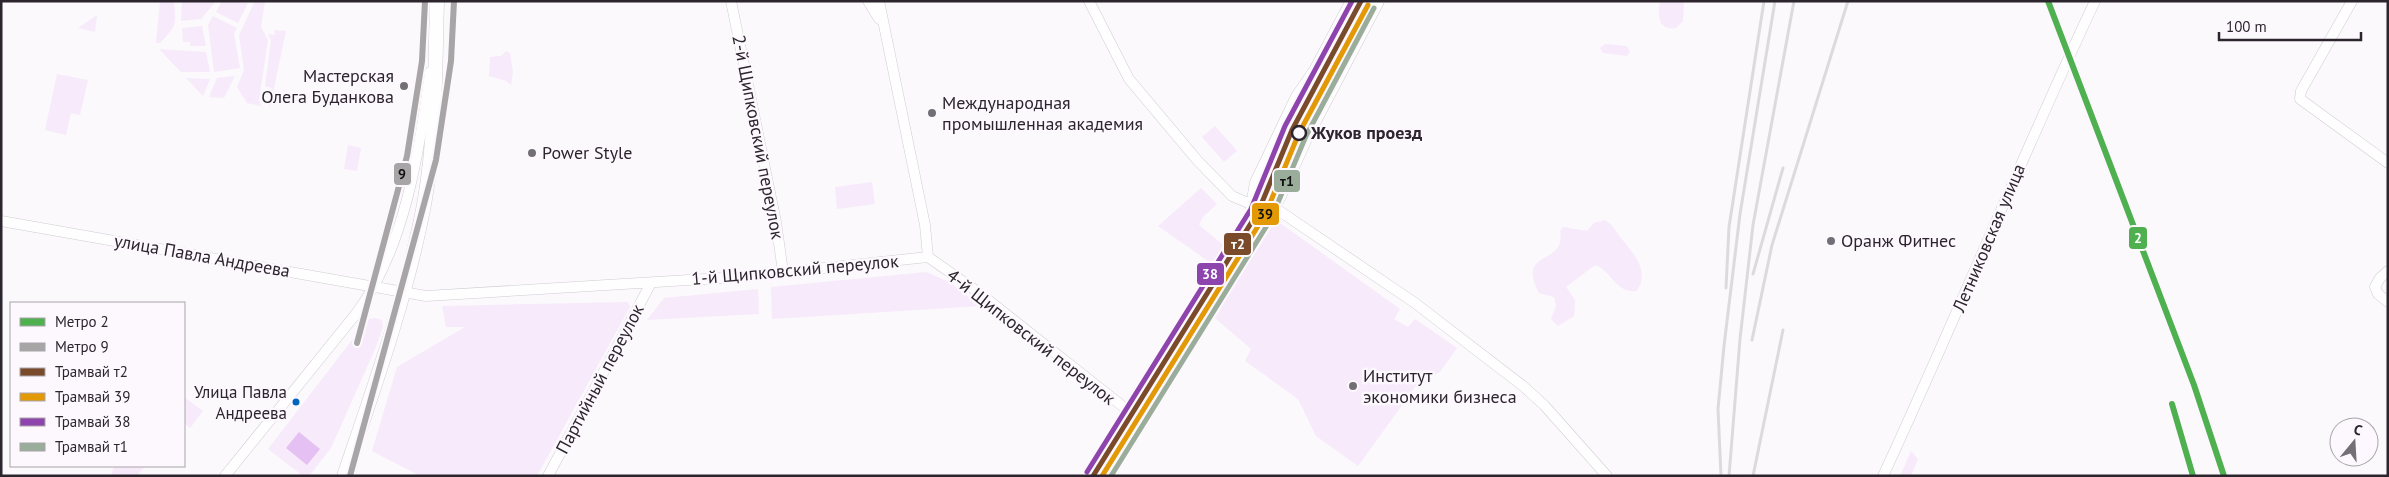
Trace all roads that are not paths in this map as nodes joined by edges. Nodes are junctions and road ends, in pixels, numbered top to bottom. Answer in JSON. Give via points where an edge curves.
{"nodes":[{"id":1,"x":437,"y":1,"type":"edge"},
{"id":2,"x":731,"y":1,"type":"edge"},
{"id":3,"x":868,"y":1,"type":"edge"},
{"id":4,"x":879,"y":1,"type":"edge"},
{"id":5,"x":1089,"y":1,"type":"edge"},
{"id":6,"x":1353,"y":1,"type":"edge"},
{"id":7,"x":1377,"y":1,"type":"edge"},
{"id":8,"x":2095,"y":1,"type":"edge"},
{"id":9,"x":2352,"y":1,"type":"edge"},
{"id":10,"x":436,"y":22,"type":"junction"},
{"id":11,"x":884,"y":29,"type":"junction"},
{"id":12,"x":2388,"y":163,"type":"edge"},
{"id":13,"x":1253,"y":205,"type":"junction"},
{"id":14,"x":1274,"y":209,"type":"junction"},
{"id":15,"x":1,"y":221,"type":"edge"},
{"id":16,"x":1254,"y":225,"type":"junction"},
{"id":17,"x":928,"y":257,"type":"junction"},
{"id":18,"x":2388,"y":271,"type":"edge"},
{"id":19,"x":783,"y":272,"type":"junction"},
{"id":20,"x":651,"y":283,"type":"junction"},
{"id":21,"x":374,"y":287,"type":"junction"},
{"id":22,"x":402,"y":292,"type":"junction"},
{"id":23,"x":2388,"y":302,"type":"edge"},
{"id":24,"x":1135,"y":416,"type":"junction"},
{"id":25,"x":225,"y":476,"type":"edge"},
{"id":26,"x":344,"y":476,"type":"edge"},
{"id":27,"x":548,"y":476,"type":"edge"},
{"id":28,"x":1097,"y":476,"type":"edge"},
{"id":29,"x":1607,"y":476,"type":"edge"},
{"id":30,"x":1883,"y":476,"type":"edge"}],
"edges":[{"from":1,"to":10,"type":"main road"},
{"from":2,"to":19,"type":"street","name":"2-й Щипковский переулок","via":[[771,196]]},
{"from":3,"to":11,"type":"street"},
{"from":4,"to":11,"type":"street"},
{"from":5,"to":13,"type":"street","via":[[1129,79],[1227,192]]},
{"from":6,"to":13,"type":"main road","via":[[1316,71],[1298,97],[1257,182]]},
{"from":7,"to":14,"type":"main road","via":[[1306,136]]},
{"from":8,"to":30,"type":"street","name":"Летниковская улица"},
{"from":9,"to":12,"type":"street","via":[[2300,91],[2300,99]]},
{"from":10,"to":21,"type":"street","via":[[416,158],[396,231]]},
{"from":10,"to":22,"type":"main road","via":[[425,198]]},
{"from":11,"to":17,"type":"street","via":[[925,225]]},
{"from":13,"to":14,"type":"street"},
{"from":13,"to":16,"type":"main road"},
{"from":14,"to":16,"type":"main road"},
{"from":14,"to":29,"type":"street","via":[[1415,303],[1523,386]]},
{"from":15,"to":21,"type":"street","name":"улица Павла Андреева"},
{"from":16,"to":24,"type":"main road"},
{"from":17,"to":19,"type":"street","name":"1-й Щипковский переулок"},
{"from":17,"to":24,"type":"street","name":"4-й Щипковский переулок","via":[[978,292]]},
{"from":18,"to":23,"type":"street","via":[[2376,284],[2378,294]]},
{"from":19,"to":20,"type":"street","name":"1-й Щипковский переулок"},
{"from":20,"to":22,"type":"street","name":"1-й Щипковский переулок","via":[[430,295]]},
{"from":20,"to":27,"type":"street","name":"Партийный переулок"},
{"from":21,"to":22,"type":"street","name":"улица Павла Андреева"},
{"from":21,"to":25,"type":"street"},
{"from":22,"to":26,"type":"main road","via":[[393,332]]},
{"from":24,"to":28,"type":"main road"}]}
